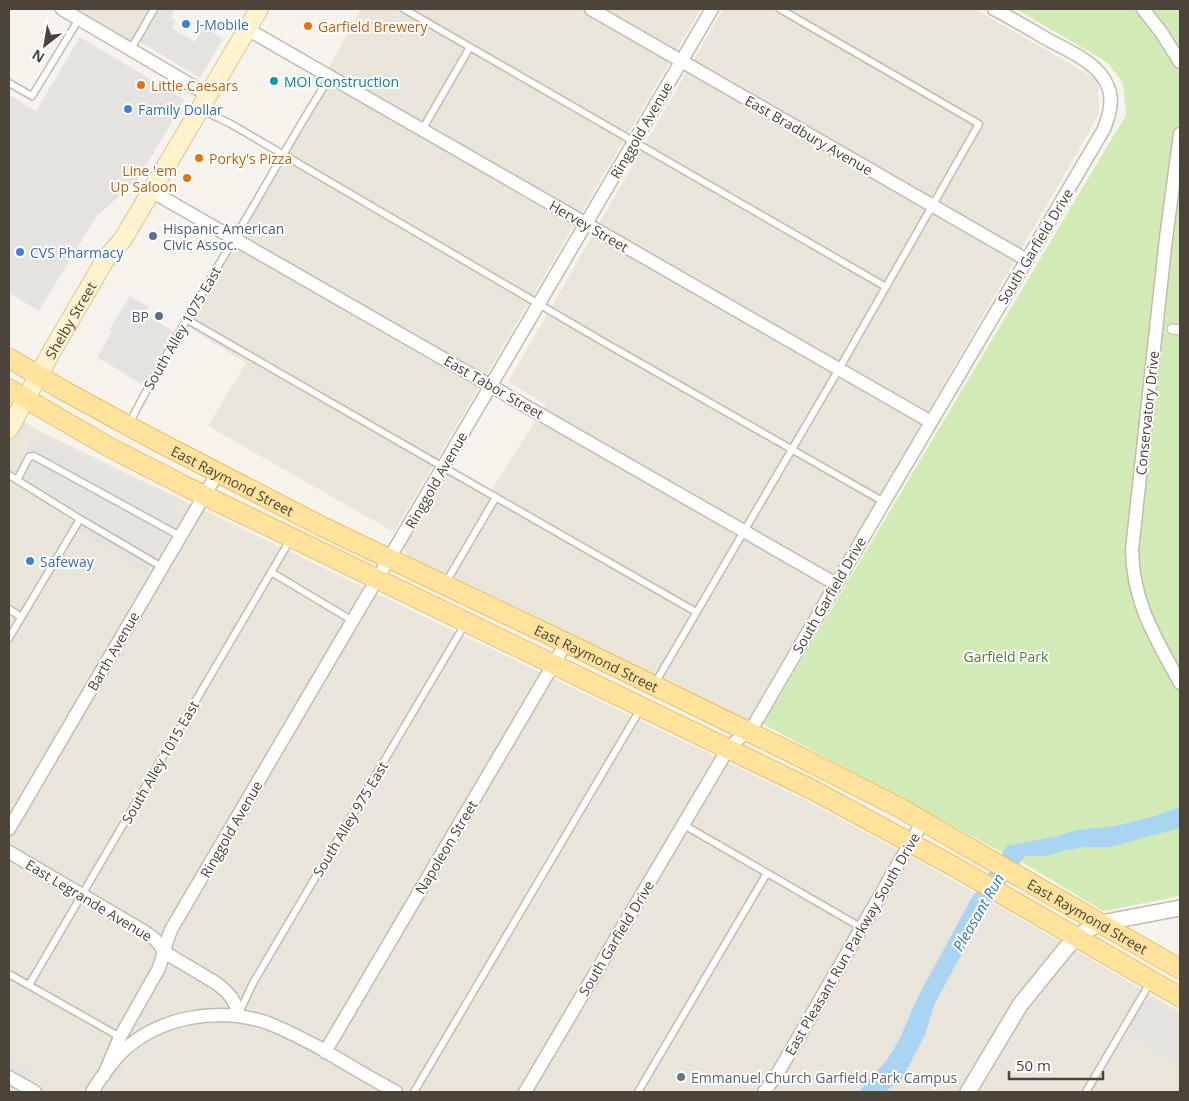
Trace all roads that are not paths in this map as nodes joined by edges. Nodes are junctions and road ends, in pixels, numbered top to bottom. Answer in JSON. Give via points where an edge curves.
{"nodes":[{"id":1,"x":62,"y":9,"type":"edge"},
{"id":2,"x":154,"y":9,"type":"edge"},
{"id":3,"x":259,"y":9,"type":"edge"},
{"id":4,"x":404,"y":9,"type":"edge"},
{"id":5,"x":591,"y":9,"type":"edge"},
{"id":6,"x":712,"y":9,"type":"edge"},
{"id":7,"x":780,"y":9,"type":"edge"},
{"id":8,"x":994,"y":9,"type":"edge"},
{"id":9,"x":1143,"y":9,"type":"edge"},
{"id":10,"x":79,"y":19,"type":"junction"},
{"id":11,"x":247,"y":29,"type":"junction"},
{"id":12,"x":470,"y":47,"type":"junction"},
{"id":13,"x":131,"y":49,"type":"junction"},
{"id":14,"x":682,"y":61,"type":"junction"},
{"id":15,"x":1180,"y":62,"type":"edge"},
{"id":16,"x":330,"y":77,"type":"junction"},
{"id":17,"x":9,"y":82,"type":"edge"},
{"id":18,"x":204,"y":102,"type":"junction"},
{"id":19,"x":422,"y":130,"type":"junction"},
{"id":20,"x":1180,"y":134,"type":"edge"},
{"id":21,"x":635,"y":141,"type":"junction"},
{"id":22,"x":283,"y":155,"type":"junction"},
{"id":23,"x":151,"y":191,"type":"junction"},
{"id":24,"x":932,"y":206,"type":"junction"},
{"id":25,"x":586,"y":224,"type":"junction"},
{"id":26,"x":234,"y":239,"type":"junction"},
{"id":27,"x":1027,"y":260,"type":"junction"},
{"id":28,"x":886,"y":286,"type":"junction"},
{"id":29,"x":539,"y":304,"type":"junction"},
{"id":30,"x":186,"y":319,"type":"junction"},
{"id":31,"x":9,"y":358,"type":"edge"},
{"id":32,"x":839,"y":369,"type":"junction"},
{"id":33,"x":38,"y":375,"type":"junction"},
{"id":34,"x":491,"y":386,"type":"junction"},
{"id":35,"x":9,"y":390,"type":"edge"},
{"id":36,"x":25,"y":399,"type":"junction"},
{"id":37,"x":931,"y":422,"type":"junction"},
{"id":38,"x":128,"y":426,"type":"junction"},
{"id":39,"x":9,"y":429,"type":"edge"},
{"id":40,"x":792,"y":450,"type":"junction"},
{"id":41,"x":443,"y":467,"type":"junction"},
{"id":42,"x":218,"y":472,"type":"junction"},
{"id":43,"x":9,"y":475,"type":"edge"},
{"id":44,"x":17,"y":480,"type":"junction"},
{"id":45,"x":204,"y":496,"type":"junction"},
{"id":46,"x":496,"y":497,"type":"junction"},
{"id":47,"x":884,"y":502,"type":"junction"},
{"id":48,"x":80,"y":519,"type":"junction"},
{"id":49,"x":744,"y":531,"type":"junction"},
{"id":50,"x":180,"y":536,"type":"junction"},
{"id":51,"x":291,"y":538,"type":"junction"},
{"id":52,"x":390,"y":558,"type":"junction"},
{"id":53,"x":162,"y":567,"type":"junction"},
{"id":54,"x":271,"y":572,"type":"junction"},
{"id":55,"x":377,"y":580,"type":"junction"},
{"id":56,"x":836,"y":584,"type":"junction"},
{"id":57,"x":445,"y":585,"type":"junction"},
{"id":58,"x":9,"y":609,"type":"edge"},
{"id":59,"x":696,"y":612,"type":"junction"},
{"id":60,"x":21,"y":617,"type":"junction"},
{"id":61,"x":353,"y":621,"type":"junction"},
{"id":62,"x":465,"y":622,"type":"junction"},
{"id":63,"x":9,"y":638,"type":"edge"},
{"id":64,"x":566,"y":643,"type":"junction"},
{"id":65,"x":553,"y":664,"type":"junction"},
{"id":66,"x":1180,"y":683,"type":"edge"},
{"id":67,"x":653,"y":686,"type":"junction"},
{"id":68,"x":641,"y":707,"type":"junction"},
{"id":69,"x":746,"y":731,"type":"junction"},
{"id":70,"x":728,"y":749,"type":"junction"},
{"id":71,"x":923,"y":821,"type":"junction"},
{"id":72,"x":684,"y":825,"type":"junction"},
{"id":73,"x":9,"y":829,"type":"edge"},
{"id":74,"x":910,"y":843,"type":"junction"},
{"id":75,"x":9,"y":852,"type":"edge"},
{"id":76,"x":767,"y":873,"type":"junction"},
{"id":77,"x":82,"y":895,"type":"junction"},
{"id":78,"x":1180,"y":908,"type":"edge"},
{"id":79,"x":1101,"y":923,"type":"junction"},
{"id":80,"x":862,"y":928,"type":"junction"},
{"id":81,"x":1077,"y":938,"type":"junction"},
{"id":82,"x":164,"y":952,"type":"junction"},
{"id":83,"x":1180,"y":969,"type":"edge"},
{"id":84,"x":9,"y":974,"type":"edge"},
{"id":85,"x":1151,"y":980,"type":"junction"},
{"id":86,"x":28,"y":985,"type":"junction"},
{"id":87,"x":1180,"y":997,"type":"edge"},
{"id":88,"x":238,"y":1016,"type":"junction"},
{"id":89,"x":120,"y":1038,"type":"junction"},
{"id":90,"x":325,"y":1052,"type":"junction"},
{"id":91,"x":104,"y":1075,"type":"junction"},
{"id":92,"x":9,"y":1077,"type":"edge"},
{"id":93,"x":35,"y":1092,"type":"edge"},
{"id":94,"x":92,"y":1092,"type":"edge"},
{"id":95,"x":396,"y":1092,"type":"edge"},
{"id":96,"x":414,"y":1092,"type":"edge"},
{"id":97,"x":525,"y":1092,"type":"edge"},
{"id":98,"x":638,"y":1092,"type":"edge"},
{"id":99,"x":764,"y":1092,"type":"edge"},
{"id":100,"x":968,"y":1092,"type":"edge"},
{"id":101,"x":1086,"y":1092,"type":"edge"}],
"edges":[{"from":1,"to":10,"type":"street"},
{"from":2,"to":13,"type":"lane"},
{"from":3,"to":11,"type":"main road","name":"Shelby Street"},
{"from":4,"to":12,"type":"lane"},
{"from":5,"to":14,"type":"street","name":"East Bradbury Avenue"},
{"from":6,"to":14,"type":"street","name":"Ringgold Avenue"},
{"from":7,"to":24,"type":"lane","via":[[979,124]]},
{"from":8,"to":27,"type":"street","name":"South Garfield Drive","via":[[1086,61],[1102,75],[1109,87],[1110,109],[1104,129]]},
{"from":9,"to":15,"type":"street"},
{"from":10,"to":13,"type":"street"},
{"from":10,"to":17,"type":"lane","via":[[32,96]]},
{"from":11,"to":16,"type":"street","name":"Hervey Street"},
{"from":11,"to":18,"type":"main road","name":"Shelby Street"},
{"from":12,"to":19,"type":"lane"},
{"from":12,"to":21,"type":"lane"},
{"from":13,"to":18,"type":"street"},
{"from":14,"to":21,"type":"street","name":"Ringgold Avenue"},
{"from":14,"to":24,"type":"street","name":"East Bradbury Avenue"},
{"from":16,"to":19,"type":"street","name":"Hervey Street"},
{"from":16,"to":22,"type":"lane","name":"South Alley 1075 East"},
{"from":18,"to":22,"type":"lane","via":[[231,124]]},
{"from":18,"to":23,"type":"main road","name":"Shelby Street"},
{"from":19,"to":25,"type":"street","name":"Hervey Street"},
{"from":20,"to":66,"type":"street","name":"Conservatory Drive","via":[[1132,550],[1134,580],[1144,614]]},
{"from":21,"to":25,"type":"street","name":"Ringgold Avenue"},
{"from":21,"to":28,"type":"lane"},
{"from":22,"to":26,"type":"lane","name":"South Alley 1075 East"},
{"from":22,"to":29,"type":"lane"},
{"from":23,"to":26,"type":"street","name":"East Tabor Street"},
{"from":23,"to":33,"type":"main road","name":"Shelby Street","via":[[123,239],[105,260]]},
{"from":24,"to":27,"type":"street","name":"East Bradbury Avenue"},
{"from":24,"to":28,"type":"lane"},
{"from":25,"to":29,"type":"street","name":"Ringgold Avenue"},
{"from":25,"to":32,"type":"street","name":"Hervey Street"},
{"from":26,"to":30,"type":"lane","name":"South Alley 1075 East"},
{"from":26,"to":34,"type":"street","name":"East Tabor Street"},
{"from":27,"to":37,"type":"street","name":"South Garfield Drive"},
{"from":28,"to":32,"type":"lane"},
{"from":29,"to":34,"type":"street","name":"Ringgold Avenue"},
{"from":29,"to":40,"type":"lane"},
{"from":30,"to":38,"type":"lane","name":"South Alley 1075 East"},
{"from":30,"to":41,"type":"lane"},
{"from":31,"to":33,"type":"main road","name":"East Raymond Street"},
{"from":32,"to":37,"type":"street","name":"Hervey Street"},
{"from":32,"to":40,"type":"lane"},
{"from":33,"to":36,"type":"main road","name":"Shelby Street"},
{"from":33,"to":38,"type":"main road","name":"East Raymond Street"},
{"from":34,"to":41,"type":"street","name":"Ringgold Avenue"},
{"from":34,"to":49,"type":"street","name":"East Tabor Street"},
{"from":35,"to":36,"type":"main road","name":"East Raymond Street"},
{"from":36,"to":39,"type":"main road","name":"Shelby Street"},
{"from":36,"to":45,"type":"main road","name":"East Raymond Street"},
{"from":37,"to":47,"type":"street","name":"South Garfield Drive"},
{"from":38,"to":42,"type":"main road","name":"East Raymond Street"},
{"from":40,"to":47,"type":"lane"},
{"from":40,"to":49,"type":"lane"},
{"from":41,"to":46,"type":"lane"},
{"from":41,"to":52,"type":"street","name":"Ringgold Avenue"},
{"from":42,"to":45,"type":"street","name":"Barth Avenue"},
{"from":42,"to":52,"type":"main road","name":"East Raymond Street"},
{"from":43,"to":44,"type":"lane"},
{"from":44,"to":48,"type":"lane"},
{"from":44,"to":50,"type":"lane","via":[[30,457],[34,456]]},
{"from":45,"to":50,"type":"street","name":"Barth Avenue"},
{"from":45,"to":51,"type":"main road","name":"East Raymond Street"},
{"from":46,"to":57,"type":"lane"},
{"from":46,"to":59,"type":"lane"},
{"from":47,"to":56,"type":"street","name":"South Garfield Drive"},
{"from":48,"to":53,"type":"lane"},
{"from":48,"to":60,"type":"lane"},
{"from":49,"to":56,"type":"street","name":"East Tabor Street"},
{"from":49,"to":59,"type":"lane"},
{"from":50,"to":53,"type":"street","name":"Barth Avenue"},
{"from":51,"to":54,"type":"lane","name":"South Alley 1015 East"},
{"from":51,"to":55,"type":"main road","name":"East Raymond Street"},
{"from":52,"to":55,"type":"street","name":"Ringgold Avenue"},
{"from":52,"to":57,"type":"main road","name":"East Raymond Street"},
{"from":53,"to":73,"type":"street","name":"Barth Avenue"},
{"from":54,"to":61,"type":"lane"},
{"from":54,"to":77,"type":"lane","name":"South Alley 1015 East"},
{"from":55,"to":61,"type":"street","name":"Ringgold Avenue"},
{"from":55,"to":62,"type":"main road","name":"East Raymond Street"},
{"from":56,"to":69,"type":"street","name":"South Garfield Drive","via":[[755,723]]},
{"from":57,"to":64,"type":"main road","name":"East Raymond Street"},
{"from":58,"to":60,"type":"lane"},
{"from":59,"to":67,"type":"lane"},
{"from":60,"to":63,"type":"lane"},
{"from":61,"to":82,"type":"street","name":"Ringgold Avenue","via":[[172,928]]},
{"from":62,"to":65,"type":"main road","name":"East Raymond Street"},
{"from":62,"to":88,"type":"lane","name":"South Alley 975 East","via":[[253,983]]},
{"from":64,"to":65,"type":"street","name":"Napoleon Street"},
{"from":64,"to":67,"type":"main road","name":"East Raymond Street"},
{"from":65,"to":68,"type":"main road","name":"East Raymond Street"},
{"from":65,"to":90,"type":"street","name":"Napoleon Street"},
{"from":67,"to":69,"type":"main road","name":"East Raymond Street"},
{"from":68,"to":70,"type":"main road","name":"East Raymond Street"},
{"from":68,"to":96,"type":"lane"},
{"from":69,"to":70,"type":"street","name":"South Garfield Drive"},
{"from":69,"to":71,"type":"main road","name":"East Raymond Street"},
{"from":70,"to":72,"type":"street","name":"South Garfield Drive"},
{"from":70,"to":74,"type":"main road","name":"East Raymond Street","via":[[813,790]]},
{"from":71,"to":74,"type":"street","name":"East Pleasant Run Parkway South Drive"},
{"from":71,"to":79,"type":"main road","name":"East Raymond Street"},
{"from":72,"to":76,"type":"lane"},
{"from":72,"to":97,"type":"street","name":"South Garfield Drive"},
{"from":74,"to":80,"type":"street","name":"East Pleasant Run Parkway South Drive"},
{"from":74,"to":81,"type":"main road","name":"East Raymond Street"},
{"from":75,"to":77,"type":"street","name":"East Legrande Avenue"},
{"from":76,"to":80,"type":"lane"},
{"from":76,"to":98,"type":"lane"},
{"from":77,"to":82,"type":"street","name":"East Legrande Avenue","via":[[155,939]]},
{"from":77,"to":86,"type":"lane","name":"South Alley 1015 East"},
{"from":78,"to":79,"type":"street"},
{"from":79,"to":81,"type":"street"},
{"from":79,"to":83,"type":"main road","name":"East Raymond Street"},
{"from":80,"to":99,"type":"street","name":"East Pleasant Run Parkway South Drive"},
{"from":81,"to":85,"type":"main road","name":"East Raymond Street"},
{"from":81,"to":100,"type":"street","via":[[1020,1005]]},
{"from":82,"to":88,"type":"street","via":[[223,989],[235,1003]]},
{"from":82,"to":89,"type":"street","via":[[158,970]]},
{"from":84,"to":86,"type":"lane"},
{"from":85,"to":87,"type":"main road","name":"East Raymond Street"},
{"from":85,"to":101,"type":"lane"},
{"from":86,"to":89,"type":"lane"},
{"from":88,"to":90,"type":"street","via":[[287,1031]]},
{"from":88,"to":91,"type":"street","via":[[189,1018],[159,1028],[120,1054]]},
{"from":89,"to":91,"type":"street"},
{"from":90,"to":95,"type":"street"},
{"from":91,"to":94,"type":"street"},
{"from":92,"to":93,"type":"street"}]}
